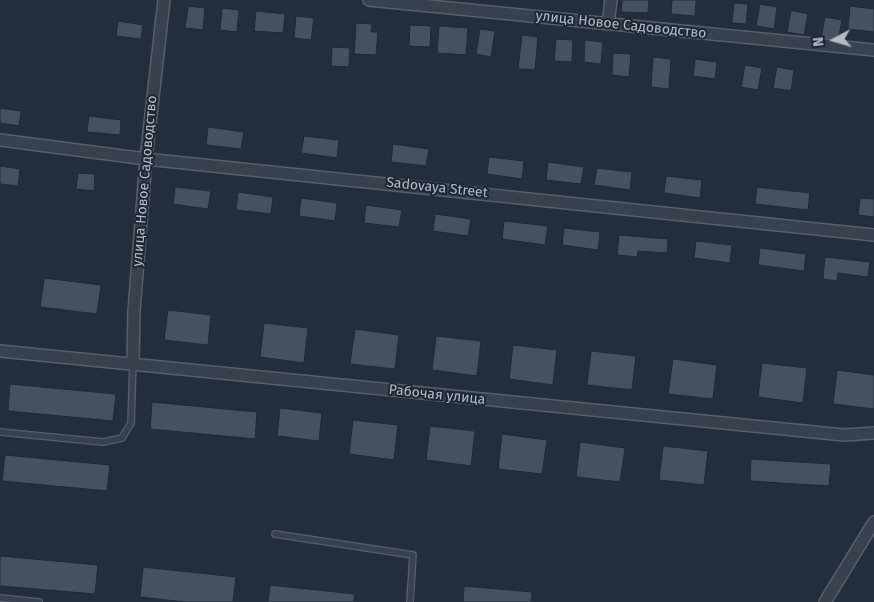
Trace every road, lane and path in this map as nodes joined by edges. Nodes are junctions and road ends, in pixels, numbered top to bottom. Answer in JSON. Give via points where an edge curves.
{"nodes":[{"id":1,"x":164,"y":0,"type":"edge"},
{"id":2,"x":369,"y":0,"type":"edge"},
{"id":3,"x":611,"y":0,"type":"edge"},
{"id":4,"x":608,"y":24,"type":"junction"},
{"id":5,"x":874,"y":50,"type":"edge"},
{"id":6,"x":0,"y":140,"type":"edge"},
{"id":7,"x":146,"y":159,"type":"junction"},
{"id":8,"x":874,"y":235,"type":"edge"},
{"id":9,"x":0,"y":351,"type":"edge"},
{"id":10,"x":133,"y":363,"type":"junction"},
{"id":11,"x":0,"y":432,"type":"edge"},
{"id":12,"x":874,"y":433,"type":"edge"},
{"id":13,"x":874,"y":522,"type":"edge"},
{"id":14,"x":275,"y":534,"type":"dead end"},
{"id":15,"x":0,"y":598,"type":"edge"},
{"id":16,"x":39,"y":602,"type":"edge"},
{"id":17,"x":410,"y":602,"type":"edge"},
{"id":18,"x":825,"y":602,"type":"edge"}],
"edges":[{"from":1,"to":7,"type":"street","name":"улица Новое Садоводство"},
{"from":2,"to":4,"type":"street","name":"улица Новое Садоводство"},
{"from":3,"to":4,"type":"street"},
{"from":4,"to":5,"type":"street","name":"улица Новое Садоводство"},
{"from":6,"to":7,"type":"street","name":"Sadovaya Street"},
{"from":7,"to":8,"type":"street","name":"Sadovaya Street"},
{"from":7,"to":10,"type":"street","name":"улица Новое Садоводство"},
{"from":9,"to":10,"type":"street","name":"Рабочая улица"},
{"from":10,"to":11,"type":"lane","via":[[131,422],[122,438],[103,442]]},
{"from":10,"to":12,"type":"street","name":"Рабочая улица","via":[[844,435]]},
{"from":13,"to":18,"type":"street"},
{"from":14,"to":17,"type":"lane","via":[[413,555]]},
{"from":15,"to":16,"type":"lane"}]}
